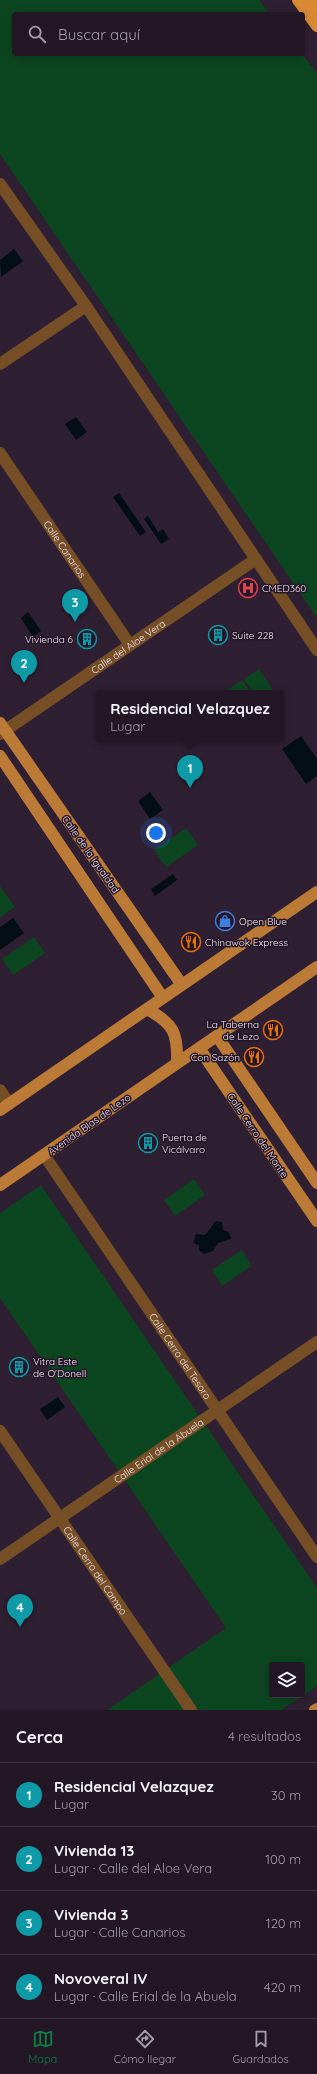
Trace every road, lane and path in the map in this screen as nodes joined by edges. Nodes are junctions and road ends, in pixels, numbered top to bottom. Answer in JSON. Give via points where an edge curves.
{"nodes":[{"id":1,"x":298,"y":0,"type":"edge"},
{"id":2,"x":309,"y":0,"type":"edge"},
{"id":3,"x":317,"y":9,"type":"edge"},
{"id":4,"x":317,"y":26,"type":"edge"},
{"id":5,"x":0,"y":184,"type":"edge"},
{"id":6,"x":86,"y":306,"type":"junction"},
{"id":7,"x":0,"y":364,"type":"edge"},
{"id":8,"x":0,"y":453,"type":"edge"},
{"id":9,"x":256,"y":559,"type":"junction"},
{"id":10,"x":130,"y":645,"type":"junction"},
{"id":11,"x":317,"y":650,"type":"edge"},
{"id":12,"x":2,"y":729,"type":"edge"},
{"id":13,"x":0,"y":756,"type":"edge"},
{"id":14,"x":317,"y":892,"type":"edge"},
{"id":15,"x":317,"y":967,"type":"edge"},
{"id":16,"x":182,"y":985,"type":"junction"},
{"id":17,"x":163,"y":998,"type":"junction"},
{"id":18,"x":147,"y":1009,"type":"junction"},
{"id":19,"x":217,"y":1036,"type":"junction"},
{"id":20,"x":199,"y":1048,"type":"junction"},
{"id":21,"x":178,"y":1063,"type":"junction"},
{"id":22,"x":0,"y":1090,"type":"edge"},
{"id":23,"x":4,"y":1107,"type":"edge"},
{"id":24,"x":44,"y":1155,"type":"junction"},
{"id":25,"x":317,"y":1183,"type":"edge"},
{"id":26,"x":0,"y":1185,"type":"edge"},
{"id":27,"x":317,"y":1221,"type":"edge"},
{"id":28,"x":317,"y":1342,"type":"edge"},
{"id":29,"x":218,"y":1409,"type":"junction"},
{"id":30,"x":0,"y":1431,"type":"edge"},
{"id":31,"x":59,"y":1518,"type":"junction"},
{"id":32,"x":317,"y":1557,"type":"edge"},
{"id":33,"x":0,"y":1559,"type":"edge"},
{"id":34,"x":191,"y":1710,"type":"edge"}],
"edges":[{"from":1,"to":4,"type":"highway"},
{"from":2,"to":3,"type":"highway"},
{"from":5,"to":6,"type":"street"},
{"from":6,"to":7,"type":"street"},
{"from":6,"to":9,"type":"street"},
{"from":8,"to":10,"type":"street","name":"Calle Canarios"},
{"from":9,"to":10,"type":"street","name":"Calle del Aloe Vera"},
{"from":9,"to":11,"type":"street"},
{"from":10,"to":12,"type":"street","name":"Calle del Aloe Vera"},
{"from":12,"to":16,"type":"main road","name":"Calle de la Igualdad"},
{"from":13,"to":17,"type":"main road","name":"Calle de la Igualdad"},
{"from":14,"to":16,"type":"main road"},
{"from":15,"to":19,"type":"main road","name":"Avenida Blas de Lezo"},
{"from":16,"to":17,"type":"main road"},
{"from":17,"to":18,"type":"main road"},
{"from":18,"to":21,"type":"main road","via":[[161,1017],[174,1032],[178,1042]]},
{"from":18,"to":23,"type":"main road"},
{"from":19,"to":20,"type":"main road","name":"Avenida Blas de Lezo"},
{"from":19,"to":25,"type":"main road"},
{"from":20,"to":21,"type":"main road","name":"Avenida Blas de Lezo"},
{"from":20,"to":27,"type":"main road","name":"Calle Cerro del Monte"},
{"from":21,"to":24,"type":"main road","name":"Avenida Blas de Lezo"},
{"from":22,"to":23,"type":"street"},
{"from":24,"to":26,"type":"main road","name":"Avenida Blas de Lezo"},
{"from":24,"to":29,"type":"street","name":"Calle Cerro del Tesoro"},
{"from":28,"to":29,"type":"street","name":"Calle Erial de la Abuela"},
{"from":29,"to":31,"type":"street","name":"Calle Erial de la Abuela"},
{"from":29,"to":32,"type":"street","name":"Calle Cerro del Tesoro"},
{"from":30,"to":31,"type":"street","name":"Calle Cerro del Campo"},
{"from":31,"to":33,"type":"street","name":"Calle Erial de la Abuela"},
{"from":31,"to":34,"type":"street","name":"Calle Cerro del Campo"}]}
